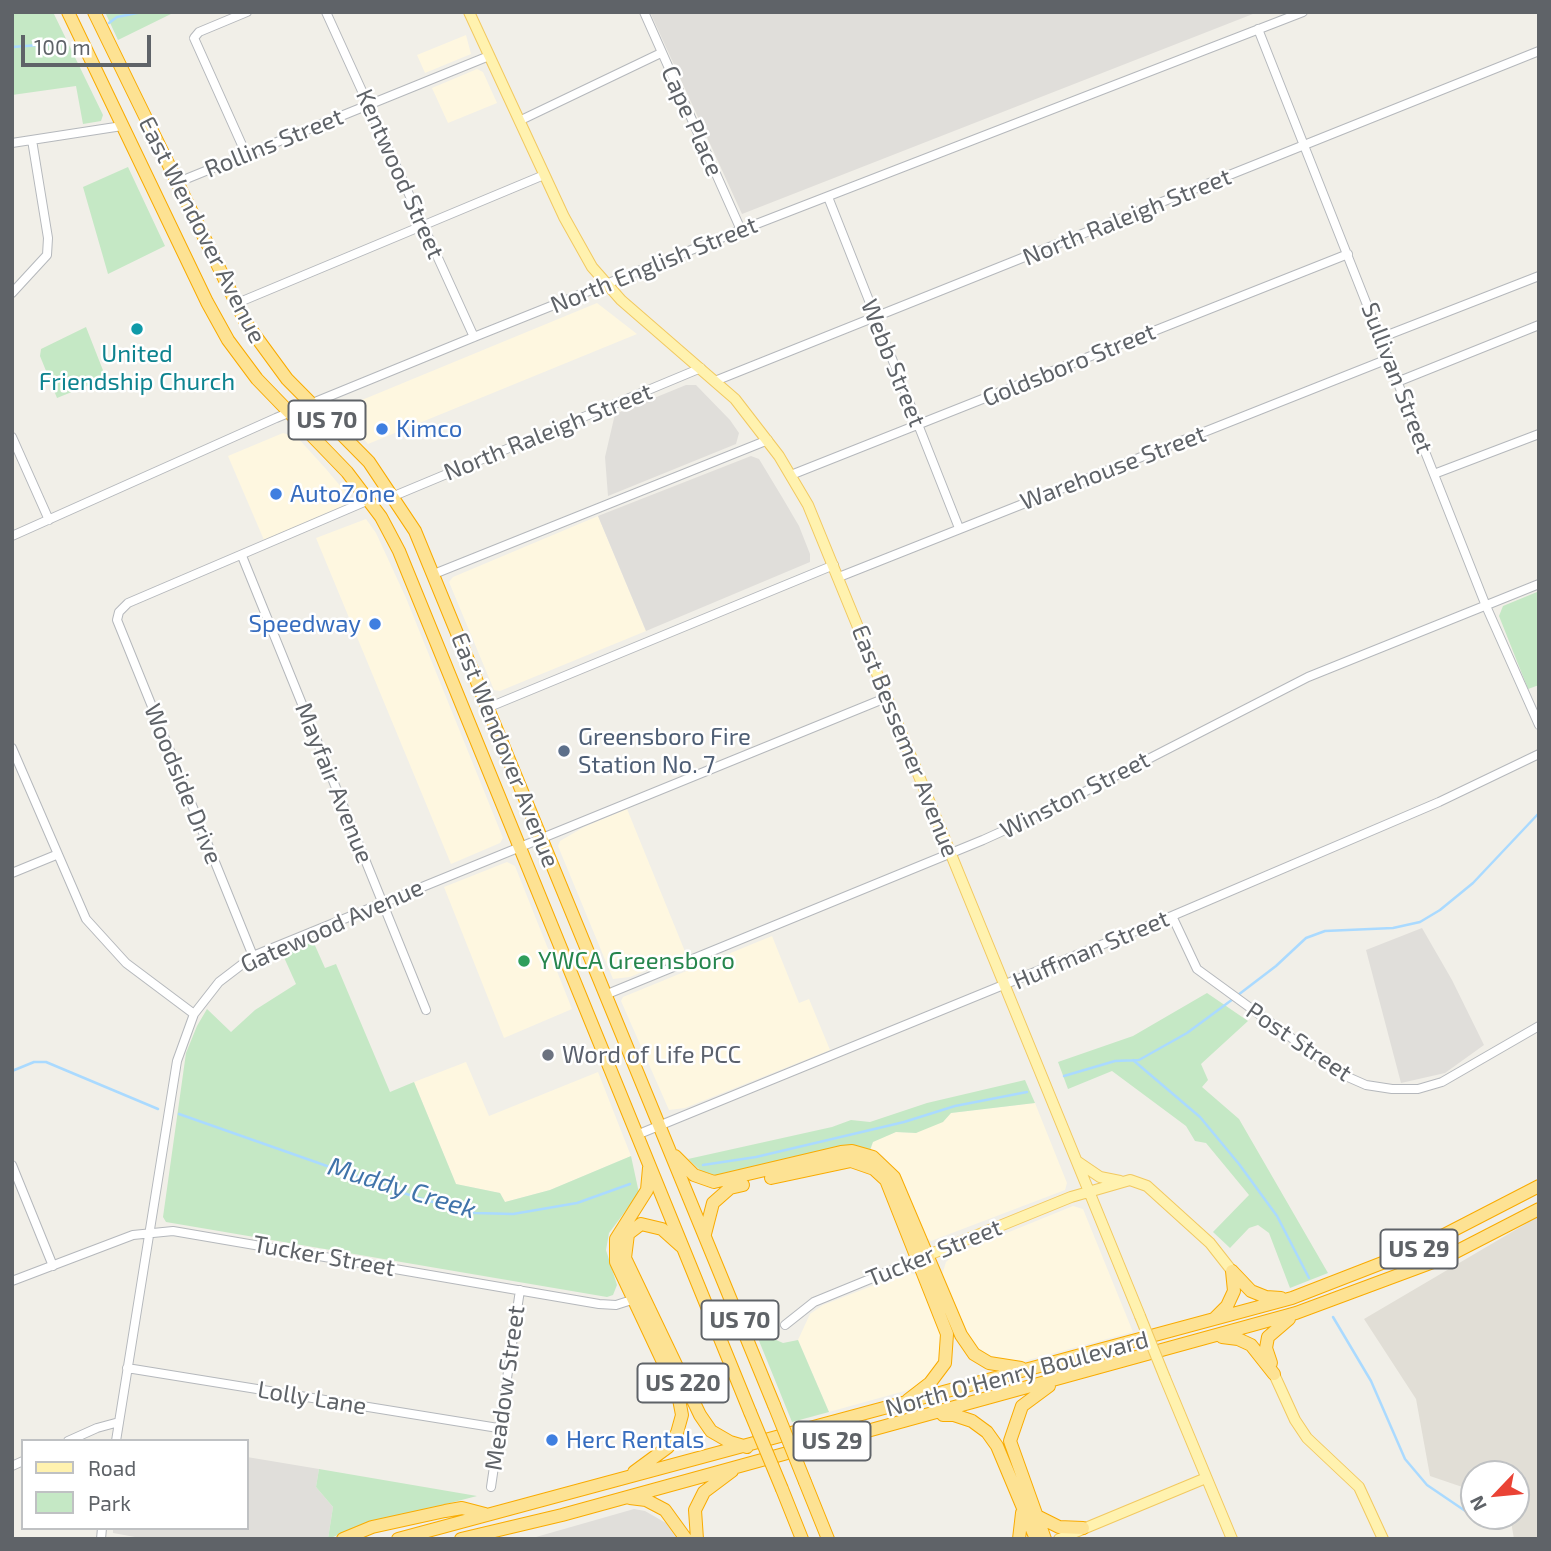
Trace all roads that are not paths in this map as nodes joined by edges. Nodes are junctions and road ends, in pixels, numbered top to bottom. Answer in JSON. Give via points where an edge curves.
{"nodes":[{"id":1,"x":68,"y":12,"type":"edge"},
{"id":2,"x":94,"y":12,"type":"edge"},
{"id":3,"x":247,"y":12,"type":"edge"},
{"id":4,"x":326,"y":12,"type":"edge"},
{"id":5,"x":469,"y":12,"type":"edge"},
{"id":6,"x":644,"y":12,"type":"edge"},
{"id":7,"x":1303,"y":12,"type":"edge"},
{"id":8,"x":1258,"y":29,"type":"junction"},
{"id":9,"x":1539,"y":51,"type":"edge"},
{"id":10,"x":661,"y":53,"type":"junction"},
{"id":11,"x":489,"y":56,"type":"junction"},
{"id":12,"x":369,"y":105,"type":"junction"},
{"id":13,"x":519,"y":121,"type":"junction"},
{"id":14,"x":121,"y":126,"type":"junction"},
{"id":15,"x":32,"y":140,"type":"junction"},
{"id":16,"x":12,"y":144,"type":"edge"},
{"id":17,"x":1306,"y":146,"type":"junction"},
{"id":18,"x":246,"y":154,"type":"junction"},
{"id":19,"x":544,"y":175,"type":"junction"},
{"id":20,"x":176,"y":183,"type":"junction"},
{"id":21,"x":828,"y":197,"type":"junction"},
{"id":22,"x":422,"y":224,"type":"junction"},
{"id":23,"x":741,"y":230,"type":"junction"},
{"id":24,"x":1348,"y":254,"type":"junction"},
{"id":25,"x":1539,"y":276,"type":"edge"},
{"id":26,"x":607,"y":285,"type":"junction"},
{"id":27,"x":12,"y":293,"type":"edge"},
{"id":28,"x":235,"y":304,"type":"junction"},
{"id":29,"x":875,"y":317,"type":"junction"},
{"id":30,"x":1539,"y":325,"type":"edge"},
{"id":31,"x":474,"y":337,"type":"junction"},
{"id":32,"x":1380,"y":338,"type":"junction"},
{"id":33,"x":1388,"y":359,"type":"junction"},
{"id":34,"x":701,"y":368,"type":"junction"},
{"id":35,"x":715,"y":381,"type":"junction"},
{"id":36,"x":1397,"y":382,"type":"junction"},
{"id":37,"x":310,"y":404,"type":"junction"},
{"id":38,"x":288,"y":413,"type":"junction"},
{"id":39,"x":918,"y":426,"type":"junction"},
{"id":40,"x":1539,"y":434,"type":"edge"},
{"id":41,"x":12,"y":437,"type":"edge"},
{"id":42,"x":768,"y":440,"type":"junction"},
{"id":43,"x":1434,"y":474,"type":"junction"},
{"id":44,"x":791,"y":475,"type":"junction"},
{"id":45,"x":394,"y":496,"type":"junction"},
{"id":46,"x":369,"y":500,"type":"junction"},
{"id":47,"x":49,"y":520,"type":"junction"},
{"id":48,"x":959,"y":528,"type":"junction"},
{"id":49,"x":12,"y":536,"type":"edge"},
{"id":50,"x":242,"y":556,"type":"junction"},
{"id":51,"x":834,"y":565,"type":"junction"},
{"id":52,"x":434,"y":574,"type":"junction"},
{"id":53,"x":839,"y":578,"type":"junction"},
{"id":54,"x":1539,"y":584,"type":"edge"},
{"id":55,"x":1486,"y":606,"type":"junction"},
{"id":56,"x":888,"y":697,"type":"junction"},
{"id":57,"x":487,"y":708,"type":"junction"},
{"id":58,"x":1539,"y":725,"type":"edge"},
{"id":59,"x":12,"y":748,"type":"edge"},
{"id":60,"x":1539,"y":754,"type":"edge"},
{"id":61,"x":540,"y":838,"type":"junction"},
{"id":62,"x":520,"y":846,"type":"junction"},
{"id":63,"x":951,"y":854,"type":"junction"},
{"id":64,"x":56,"y":855,"type":"junction"},
{"id":65,"x":12,"y":873,"type":"edge"},
{"id":66,"x":383,"y":902,"type":"junction"},
{"id":67,"x":1172,"y":916,"type":"junction"},
{"id":68,"x":253,"y":956,"type":"junction"},
{"id":69,"x":1006,"y":985,"type":"junction"},
{"id":70,"x":606,"y":995,"type":"junction"},
{"id":71,"x":426,"y":1010,"type":"dead end"},
{"id":72,"x":194,"y":1014,"type":"junction"},
{"id":73,"x":1539,"y":1026,"type":"edge"},
{"id":74,"x":659,"y":1126,"type":"junction"},
{"id":75,"x":639,"y":1134,"type":"junction"},
{"id":76,"x":667,"y":1147,"type":"junction"},
{"id":77,"x":649,"y":1160,"type":"junction"},
{"id":78,"x":1077,"y":1162,"type":"junction"},
{"id":79,"x":12,"y":1165,"type":"edge"},
{"id":80,"x":1123,"y":1181,"type":"junction"},
{"id":81,"x":1539,"y":1186,"type":"edge"},
{"id":82,"x":1089,"y":1193,"type":"junction"},
{"id":83,"x":1539,"y":1209,"type":"edge"},
{"id":84,"x":149,"y":1231,"type":"junction"},
{"id":85,"x":704,"y":1236,"type":"junction"},
{"id":86,"x":685,"y":1250,"type":"junction"},
{"id":87,"x":923,"y":1257,"type":"junction"},
{"id":88,"x":53,"y":1266,"type":"junction"},
{"id":89,"x":1232,"y":1271,"type":"junction"},
{"id":90,"x":12,"y":1281,"type":"edge"},
{"id":91,"x":520,"y":1290,"type":"junction"},
{"id":92,"x":1292,"y":1298,"type":"junction"},
{"id":93,"x":637,"y":1299,"type":"junction"},
{"id":94,"x":1296,"y":1313,"type":"junction"},
{"id":95,"x":1213,"y":1321,"type":"junction"},
{"id":96,"x":785,"y":1325,"type":"dead end"},
{"id":97,"x":1214,"y":1337,"type":"junction"},
{"id":98,"x":1045,"y":1367,"type":"junction"},
{"id":99,"x":127,"y":1368,"type":"junction"},
{"id":100,"x":1274,"y":1374,"type":"junction"},
{"id":101,"x":1057,"y":1380,"type":"junction"},
{"id":102,"x":885,"y":1410,"type":"junction"},
{"id":103,"x":922,"y":1417,"type":"junction"},
{"id":104,"x":119,"y":1422,"type":"junction"},
{"id":105,"x":498,"y":1428,"type":"junction"},
{"id":106,"x":72,"y":1439,"type":"edge"},
{"id":107,"x":116,"y":1439,"type":"edge"},
{"id":108,"x":747,"y":1447,"type":"junction"},
{"id":109,"x":742,"y":1465,"type":"junction"},
{"id":110,"x":1206,"y":1478,"type":"junction"},
{"id":111,"x":622,"y":1479,"type":"junction"},
{"id":112,"x":491,"y":1487,"type":"dead end"},
{"id":113,"x":623,"y":1497,"type":"junction"},
{"id":114,"x":1022,"y":1506,"type":"junction"},
{"id":115,"x":486,"y":1514,"type":"junction"},
{"id":116,"x":1035,"y":1515,"type":"junction"},
{"id":117,"x":1377,"y":1523,"type":"junction"},
{"id":118,"x":1083,"y":1528,"type":"junction"},
{"id":119,"x":343,"y":1539,"type":"edge"},
{"id":120,"x":398,"y":1539,"type":"edge"},
{"id":121,"x":461,"y":1539,"type":"edge"},
{"id":122,"x":686,"y":1539,"type":"edge"},
{"id":123,"x":697,"y":1539,"type":"edge"},
{"id":124,"x":802,"y":1539,"type":"edge"},
{"id":125,"x":828,"y":1539,"type":"edge"},
{"id":126,"x":1019,"y":1539,"type":"edge"},
{"id":127,"x":1036,"y":1539,"type":"edge"},
{"id":128,"x":1045,"y":1539,"type":"edge"},
{"id":129,"x":1059,"y":1539,"type":"edge"},
{"id":130,"x":1232,"y":1539,"type":"edge"},
{"id":131,"x":1373,"y":1539,"type":"edge"},
{"id":132,"x":1383,"y":1539,"type":"edge"}],
"edges":[{"from":1,"to":14,"type":"highway","name":"East Wendover Avenue","number":"US 70"},
{"from":2,"to":20,"type":"highway","name":"East Wendover Avenue","number":"US 70"},
{"from":3,"to":18,"type":"street","via":[[194,38]]},
{"from":4,"to":12,"type":"street","name":"Kentwood Street"},
{"from":5,"to":11,"type":"main road","name":"East Bessemer Avenue"},
{"from":6,"to":10,"type":"street","name":"Cape Place"},
{"from":7,"to":8,"type":"street","name":"North English Street"},
{"from":8,"to":17,"type":"street","name":"Sullivan Street"},
{"from":8,"to":21,"type":"street","name":"North English Street"},
{"from":9,"to":17,"type":"street","name":"North Raleigh Street"},
{"from":10,"to":13,"type":"street"},
{"from":10,"to":23,"type":"street","name":"Cape Place"},
{"from":11,"to":12,"type":"street","name":"Rollins Street"},
{"from":11,"to":13,"type":"main road","name":"East Bessemer Avenue"},
{"from":12,"to":18,"type":"street","name":"Rollins Street"},
{"from":12,"to":22,"type":"street","name":"Kentwood Street"},
{"from":13,"to":19,"type":"main road","name":"East Bessemer Avenue"},
{"from":14,"to":15,"type":"street"},
{"from":14,"to":38,"type":"highway","name":"East Wendover Avenue","number":"US 70","via":[[218,323],[242,360]]},
{"from":15,"to":16,"type":"street"},
{"from":15,"to":27,"type":"street","via":[[47,255]]},
{"from":17,"to":24,"type":"street","name":"Sullivan Street"},
{"from":17,"to":29,"type":"street","name":"North Raleigh Street"},
{"from":18,"to":20,"type":"street","name":"Rollins Street"},
{"from":19,"to":22,"type":"street"},
{"from":19,"to":26,"type":"main road","name":"East Bessemer Avenue","via":[[581,250]]},
{"from":20,"to":28,"type":"highway","name":"East Wendover Avenue","number":"US 70"},
{"from":21,"to":23,"type":"street","name":"North English Street"},
{"from":21,"to":29,"type":"street","name":"Webb Street"},
{"from":22,"to":28,"type":"street"},
{"from":22,"to":31,"type":"street","name":"Kentwood Street"},
{"from":23,"to":26,"type":"street","name":"North English Street"},
{"from":24,"to":32,"type":"street","name":"Sullivan Street"},
{"from":24,"to":39,"type":"street","name":"Goldsboro Street"},
{"from":25,"to":32,"type":"street"},
{"from":26,"to":31,"type":"street","name":"North English Street"},
{"from":26,"to":34,"type":"main road","name":"East Bessemer Avenue"},
{"from":28,"to":37,"type":"highway","name":"East Wendover Avenue","number":"US 70","via":[[271,361]]},
{"from":29,"to":35,"type":"street","name":"North Raleigh Street"},
{"from":29,"to":39,"type":"street","name":"Webb Street"},
{"from":30,"to":36,"type":"street"},
{"from":31,"to":37,"type":"street","name":"North English Street"},
{"from":32,"to":33,"type":"street","name":"Sullivan Street"},
{"from":33,"to":36,"type":"street","name":"Sullivan Street"},
{"from":33,"to":48,"type":"street","name":"Warehouse Street"},
{"from":34,"to":35,"type":"main road","name":"East Bessemer Avenue"},
{"from":34,"to":45,"type":"street","name":"North Raleigh Street"},
{"from":35,"to":42,"type":"main road","name":"East Bessemer Avenue"},
{"from":36,"to":43,"type":"street","name":"Sullivan Street"},
{"from":37,"to":38,"type":"street","name":"North English Street"},
{"from":37,"to":45,"type":"highway","name":"East Wendover Avenue","number":"US 70","via":[[369,462]]},
{"from":38,"to":46,"type":"highway","name":"East Wendover Avenue","number":"US 70"},
{"from":38,"to":47,"type":"street","name":"North English Street"},
{"from":39,"to":44,"type":"street","name":"Goldsboro Street"},
{"from":39,"to":48,"type":"street","name":"Webb Street"},
{"from":40,"to":43,"type":"street"},
{"from":41,"to":47,"type":"street"},
{"from":42,"to":44,"type":"main road","name":"East Bessemer Avenue"},
{"from":42,"to":52,"type":"street"},
{"from":43,"to":55,"type":"street","name":"Sullivan Street"},
{"from":44,"to":51,"type":"main road","name":"East Bessemer Avenue"},
{"from":45,"to":52,"type":"highway","name":"East Wendover Avenue","number":"US 70"},
{"from":46,"to":50,"type":"street"},
{"from":46,"to":62,"type":"highway","name":"East Wendover Avenue","number":"US 70","via":[[402,560]]},
{"from":47,"to":49,"type":"street","name":"North English Street"},
{"from":48,"to":53,"type":"street","name":"Warehouse Street"},
{"from":50,"to":66,"type":"street","name":"Mayfair Avenue"},
{"from":50,"to":68,"type":"street","name":"Woodside Drive","via":[[128,603],[118,611],[117,620]]},
{"from":51,"to":53,"type":"main road","name":"East Bessemer Avenue"},
{"from":51,"to":57,"type":"street"},
{"from":52,"to":57,"type":"highway","name":"East Wendover Avenue","number":"US 70"},
{"from":53,"to":56,"type":"main road","name":"East Bessemer Avenue"},
{"from":54,"to":55,"type":"street","name":"Winston Street"},
{"from":55,"to":58,"type":"street","name":"Sullivan Street"},
{"from":55,"to":63,"type":"street","name":"Winston Street","via":[[1308,677],[1047,811]]},
{"from":56,"to":61,"type":"street","name":"Gatewood Avenue"},
{"from":56,"to":63,"type":"main road","name":"East Bessemer Avenue"},
{"from":57,"to":61,"type":"highway","name":"East Wendover Avenue","number":"US 70"},
{"from":59,"to":64,"type":"street"},
{"from":60,"to":67,"type":"street","name":"Huffman Street","via":[[1439,802]]},
{"from":61,"to":62,"type":"street","name":"Gatewood Avenue"},
{"from":61,"to":70,"type":"highway","name":"East Wendover Avenue","number":"US 70"},
{"from":62,"to":66,"type":"street","name":"Gatewood Avenue"},
{"from":62,"to":75,"type":"highway","name":"East Wendover Avenue","number":"US 70"},
{"from":63,"to":69,"type":"main road","name":"East Bessemer Avenue"},
{"from":63,"to":70,"type":"street","name":"Winston Street"},
{"from":64,"to":65,"type":"street"},
{"from":64,"to":72,"type":"street","via":[[86,919],[102,938],[126,963]]},
{"from":66,"to":68,"type":"street","name":"Gatewood Avenue"},
{"from":66,"to":71,"type":"street","name":"Mayfair Avenue"},
{"from":67,"to":69,"type":"street","name":"Huffman Street"},
{"from":67,"to":73,"type":"street","name":"Post Street","via":[[1197,969],[1341,1074],[1366,1085],[1418,1089],[1442,1082]]},
{"from":68,"to":72,"type":"street","name":"Gatewood Avenue","via":[[219,982]]},
{"from":69,"to":74,"type":"street","name":"Huffman Street"},
{"from":69,"to":78,"type":"main road","name":"East Bessemer Avenue"},
{"from":70,"to":74,"type":"highway","name":"East Wendover Avenue","number":"US 70"},
{"from":72,"to":84,"type":"street","name":"Gatewood Avenue","via":[[177,1060]]},
{"from":74,"to":75,"type":"street","name":"Huffman Street"},
{"from":74,"to":76,"type":"highway","name":"East Wendover Avenue","number":"US 70"},
{"from":75,"to":77,"type":"highway","name":"East Wendover Avenue","number":"US 70"},
{"from":76,"to":85,"type":"highway","name":"East Wendover Avenue","number":"US 70"},
{"from":76,"to":87,"type":"highway","via":[[694,1175],[714,1182],[841,1152],[873,1157],[894,1177]]},
{"from":77,"to":86,"type":"highway","name":"East Wendover Avenue","number":"US 70"},
{"from":77,"to":93,"type":"highway","via":[[647,1189],[614,1244],[616,1262]]},
{"from":78,"to":80,"type":"main road","via":[[1100,1177]]},
{"from":78,"to":82,"type":"main road","name":"East Bessemer Avenue"},
{"from":79,"to":88,"type":"street"},
{"from":80,"to":82,"type":"main road","name":"Tucker Street"},
{"from":80,"to":89,"type":"main road","via":[[1147,1186],[1210,1243]]},
{"from":81,"to":92,"type":"highway","name":"North O'Henry Boulevard","number":"US 29","via":[[1413,1251]]},
{"from":82,"to":87,"type":"main road","name":"Tucker Street"},
{"from":82,"to":110,"type":"main road","name":"East Bessemer Avenue","bridge":true},
{"from":83,"to":94,"type":"highway","name":"North O'Henry Boulevard","number":"US 29","via":[[1444,1258]]},
{"from":84,"to":88,"type":"street","name":"Tucker Street"},
{"from":84,"to":91,"type":"street","name":"Tucker Street","via":[[173,1231]]},
{"from":84,"to":99,"type":"street","name":"Gatewood Avenue"},
{"from":85,"to":87,"type":"highway","via":[[713,1203],[730,1188],[851,1161],[874,1169],[886,1180]]},
{"from":85,"to":125,"type":"highway","name":"East Wendover Avenue","number":"US 70","bridge":true},
{"from":86,"to":93,"type":"highway","number":"US 220","via":[[654,1225],[641,1224],[628,1234],[625,1258]]},
{"from":86,"to":124,"type":"highway","name":"East Wendover Avenue","number":"US 70","bridge":true},
{"from":87,"to":96,"type":"street","name":"Tucker Street","via":[[814,1302]]},
{"from":87,"to":98,"type":"highway","via":[[974,1354],[1011,1369]]},
{"from":87,"to":102,"type":"highway","via":[[947,1334],[945,1363],[912,1398]]},
{"from":88,"to":90,"type":"street","name":"Tucker Street"},
{"from":89,"to":92,"type":"highway","via":[[1251,1291]]},
{"from":89,"to":95,"type":"highway","via":[[1234,1291]]},
{"from":91,"to":93,"type":"street","name":"Tucker Street","via":[[608,1305]]},
{"from":91,"to":105,"type":"street","name":"Meadow Street"},
{"from":92,"to":95,"type":"highway","name":"North O'Henry Boulevard","number":"US 29"},
{"from":93,"to":108,"type":"highway","number":"US 220","via":[[711,1431]]},
{"from":93,"to":111,"type":"highway","via":[[678,1394],[682,1415],[668,1447]]},
{"from":94,"to":97,"type":"highway","name":"North O'Henry Boulevard","number":"US 29"},
{"from":94,"to":100,"type":"highway","via":[[1268,1337],[1266,1349]]},
{"from":95,"to":98,"type":"highway","name":"North O'Henry Boulevard","number":"US 29"},
{"from":97,"to":100,"type":"highway","via":[[1251,1345]]},
{"from":97,"to":101,"type":"highway","name":"North O'Henry Boulevard","number":"US 29"},
{"from":98,"to":102,"type":"highway","name":"North O'Henry Boulevard","number":"US 29"},
{"from":99,"to":104,"type":"street","name":"Gatewood Avenue"},
{"from":99,"to":105,"type":"street","name":"Lolly Lane"},
{"from":100,"to":117,"type":"main road","via":[[1307,1438],[1359,1487]]},
{"from":101,"to":103,"type":"highway","name":"North O'Henry Boulevard","number":"US 29"},
{"from":101,"to":116,"type":"highway","via":[[1022,1406],[1010,1441]]},
{"from":102,"to":108,"type":"highway","name":"North O'Henry Boulevard","number":"US 29"},
{"from":103,"to":109,"type":"highway","name":"North O'Henry Boulevard","number":"US 29"},
{"from":103,"to":114,"type":"highway","via":[[954,1415],[987,1432]]},
{"from":104,"to":106,"type":"street"},
{"from":104,"to":107,"type":"street","name":"Gatewood Avenue"},
{"from":105,"to":112,"type":"street","name":"Meadow Street"},
{"from":108,"to":111,"type":"highway","name":"North O'Henry Boulevard","number":"US 29"},
{"from":109,"to":113,"type":"highway","name":"North O'Henry Boulevard","number":"US 29"},
{"from":109,"to":123,"type":"highway","via":[[704,1492],[695,1510]]},
{"from":110,"to":118,"type":"main road"},
{"from":110,"to":130,"type":"main road","name":"East Bessemer Avenue"},
{"from":111,"to":115,"type":"highway","name":"North O'Henry Boulevard","number":"US 29"},
{"from":113,"to":121,"type":"highway","name":"North O'Henry Boulevard","number":"US 29"},
{"from":113,"to":122,"type":"highway","via":[[646,1500],[665,1510]]},
{"from":114,"to":126,"type":"highway"},
{"from":114,"to":127,"type":"highway"},
{"from":115,"to":119,"type":"highway","via":[[462,1508],[372,1527]]},
{"from":115,"to":120,"type":"highway","name":"North O'Henry Boulevard","number":"US 29"},
{"from":116,"to":118,"type":"highway","via":[[1059,1527]]},
{"from":116,"to":128,"type":"highway"},
{"from":117,"to":131,"type":"main road"},
{"from":117,"to":132,"type":"main road"},
{"from":118,"to":129,"type":"main road"}]}
